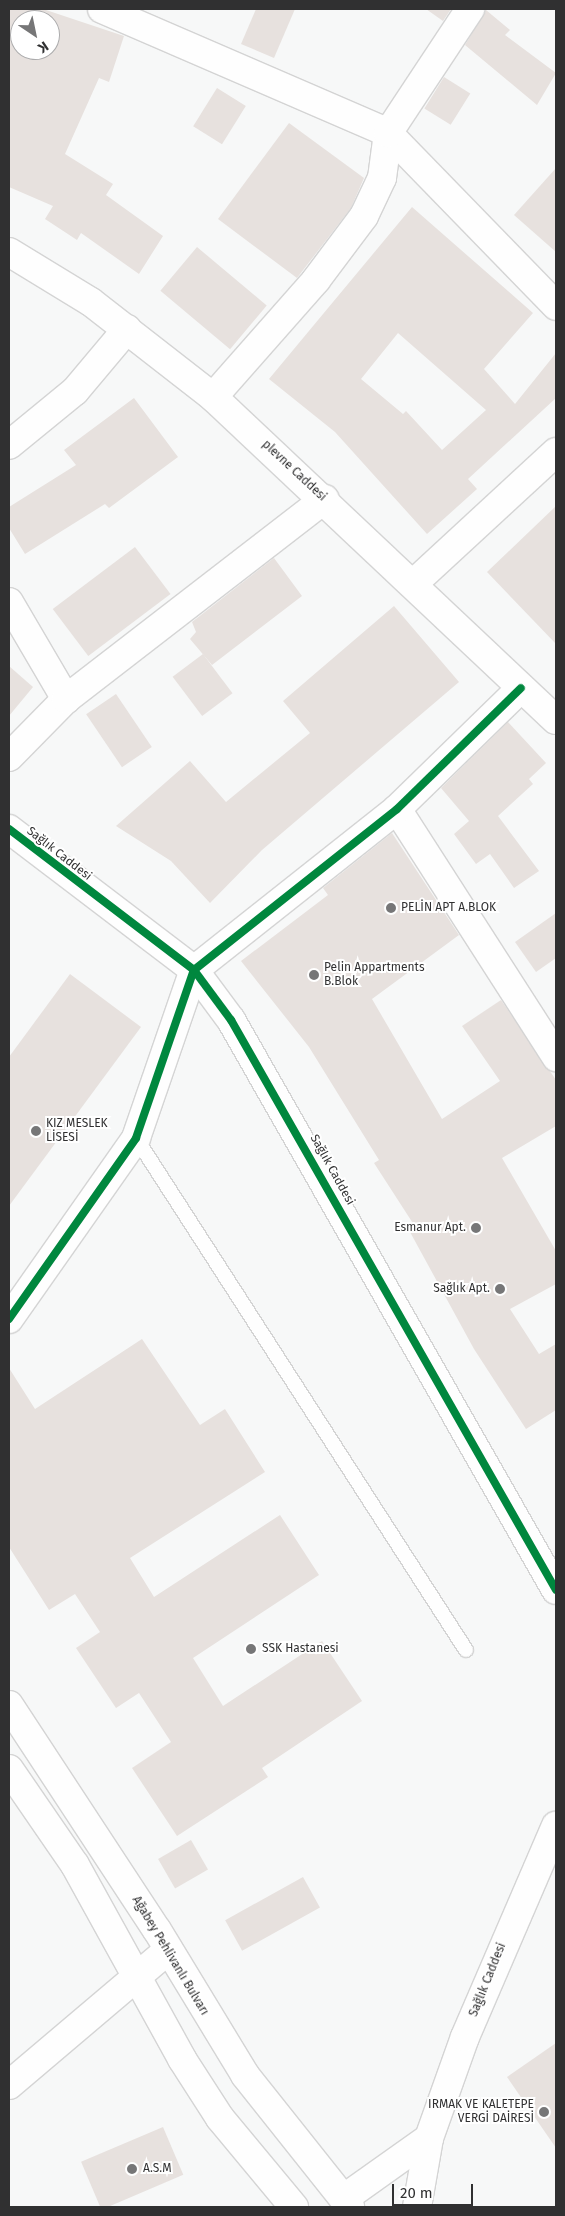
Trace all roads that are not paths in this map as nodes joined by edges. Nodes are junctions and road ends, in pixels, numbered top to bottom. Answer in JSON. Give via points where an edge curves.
{"nodes":[{"id":1,"x":102,"y":9,"type":"edge"},
{"id":2,"x":470,"y":9,"type":"edge"},
{"id":3,"x":388,"y":134,"type":"junction"},
{"id":4,"x":11,"y":250,"type":"edge"},
{"id":5,"x":556,"y":306,"type":"edge"},
{"id":6,"x":127,"y":329,"type":"junction"},
{"id":7,"x":213,"y":396,"type":"junction"},
{"id":8,"x":9,"y":446,"type":"edge"},
{"id":9,"x":556,"y":452,"type":"edge"},
{"id":10,"x":325,"y":499,"type":"junction"},
{"id":11,"x":414,"y":583,"type":"junction"},
{"id":12,"x":9,"y":602,"type":"edge"},
{"id":13,"x":521,"y":688,"type":"junction"},
{"id":14,"x":66,"y":699,"type":"junction"},
{"id":15,"x":556,"y":720,"type":"edge"},
{"id":16,"x":9,"y":757,"type":"edge"},
{"id":17,"x":396,"y":809,"type":"junction"},
{"id":18,"x":9,"y":829,"type":"edge"},
{"id":19,"x":194,"y":970,"type":"junction"},
{"id":20,"x":556,"y":1057,"type":"edge"},
{"id":21,"x":136,"y":1138,"type":"junction"},
{"id":22,"x":9,"y":1319,"type":"edge"},
{"id":23,"x":556,"y":1590,"type":"edge"},
{"id":24,"x":466,"y":1650,"type":"dead end"},
{"id":25,"x":9,"y":1705,"type":"edge"},
{"id":26,"x":9,"y":1769,"type":"edge"},
{"id":27,"x":556,"y":1826,"type":"edge"},
{"id":28,"x":168,"y":1950,"type":"junction"},
{"id":29,"x":136,"y":1976,"type":"junction"},
{"id":30,"x":9,"y":2085,"type":"edge"},
{"id":31,"x":429,"y":2138,"type":"junction"},
{"id":32,"x":348,"y":2202,"type":"edge"},
{"id":33,"x":294,"y":2207,"type":"edge"},
{"id":34,"x":417,"y":2207,"type":"edge"}],
"edges":[{"from":1,"to":3,"type":"street"},
{"from":2,"to":3,"type":"street"},
{"from":3,"to":5,"type":"street"},
{"from":3,"to":7,"type":"street","via":[[382,178],[364,216],[316,280]]},
{"from":4,"to":6,"type":"street","name":"plevne Caddesi"},
{"from":6,"to":7,"type":"street","name":"plevne Caddesi"},
{"from":6,"to":8,"type":"street","via":[[75,391]]},
{"from":7,"to":10,"type":"street","name":"plevne Caddesi"},
{"from":9,"to":11,"type":"street"},
{"from":10,"to":11,"type":"street","name":"plevne Caddesi"},
{"from":10,"to":14,"type":"street"},
{"from":11,"to":13,"type":"street","name":"plevne Caddesi"},
{"from":12,"to":14,"type":"street"},
{"from":13,"to":15,"type":"street","name":"plevne Caddesi"},
{"from":13,"to":17,"type":"street"},
{"from":14,"to":16,"type":"street"},
{"from":17,"to":19,"type":"street"},
{"from":17,"to":20,"type":"street"},
{"from":18,"to":19,"type":"street","name":"Sağlık Caddesi"},
{"from":19,"to":21,"type":"street"},
{"from":19,"to":23,"type":"street","name":"Sağlık Caddesi","via":[[266,1076]]},
{"from":21,"to":22,"type":"street"},
{"from":21,"to":24,"type":"lane"},
{"from":25,"to":28,"type":"street","name":"Ağabey Pehlivanlı Bulvarı"},
{"from":26,"to":29,"type":"street","via":[[75,1866]]},
{"from":27,"to":31,"type":"street","name":"Sağlık Caddesi","via":[[507,1932]]},
{"from":28,"to":29,"type":"street"},
{"from":28,"to":32,"type":"street","name":"Ağabey Pehlivanlı Bulvarı","via":[[245,2075],[292,2138]]},
{"from":29,"to":30,"type":"street"},
{"from":29,"to":33,"type":"street","via":[[220,2118]]},
{"from":31,"to":32,"type":"street"},
{"from":31,"to":34,"type":"street","name":"Sağlık Caddesi"}]}
